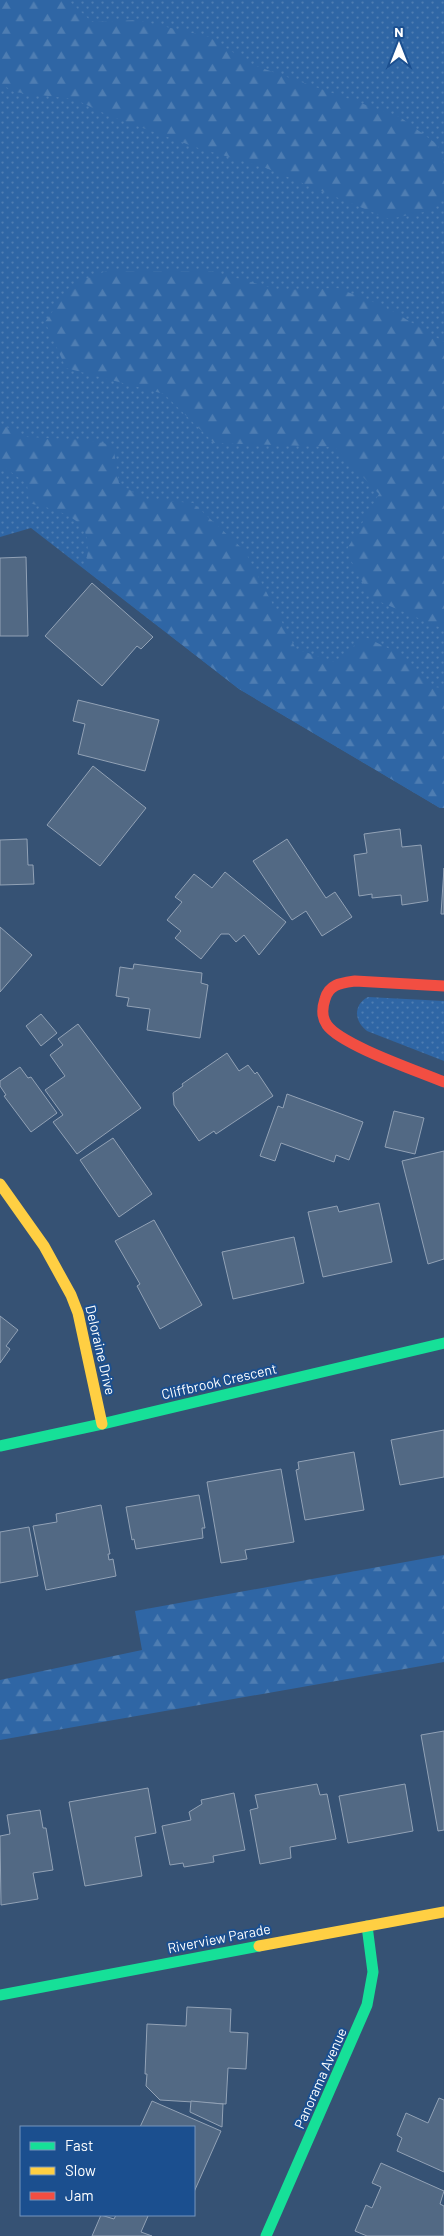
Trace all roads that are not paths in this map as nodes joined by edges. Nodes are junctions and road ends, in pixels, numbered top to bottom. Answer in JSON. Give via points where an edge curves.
{"nodes":[{"id":1,"x":444,"y":986,"type":"edge"},
{"id":2,"x":444,"y":1082,"type":"edge"},
{"id":3,"x":0,"y":1184,"type":"edge"},
{"id":4,"x":444,"y":1343,"type":"edge"},
{"id":5,"x":102,"y":1424,"type":"junction"},
{"id":6,"x":0,"y":1446,"type":"edge"},
{"id":7,"x":444,"y":1912,"type":"edge"},
{"id":8,"x":367,"y":1926,"type":"junction"},
{"id":9,"x":0,"y":1995,"type":"edge"},
{"id":10,"x":266,"y":2236,"type":"edge"}],
"edges":[{"from":1,"to":2,"type":"street","via":[[343,982],[332,987],[327,994],[323,1012],[324,1022],[344,1040]]},
{"from":3,"to":5,"type":"street","name":"Deloraine Drive","via":[[48,1251],[72,1296]]},
{"from":4,"to":5,"type":"street","name":"Cliffbrook Crescent"},
{"from":5,"to":6,"type":"street","name":"Cliffbrook Crescent"},
{"from":7,"to":8,"type":"street","name":"Riverview Parade"},
{"from":8,"to":9,"type":"street","name":"Riverview Parade"},
{"from":8,"to":10,"type":"street","name":"Panorama Avenue","via":[[373,1972],[368,2004]]}]}
